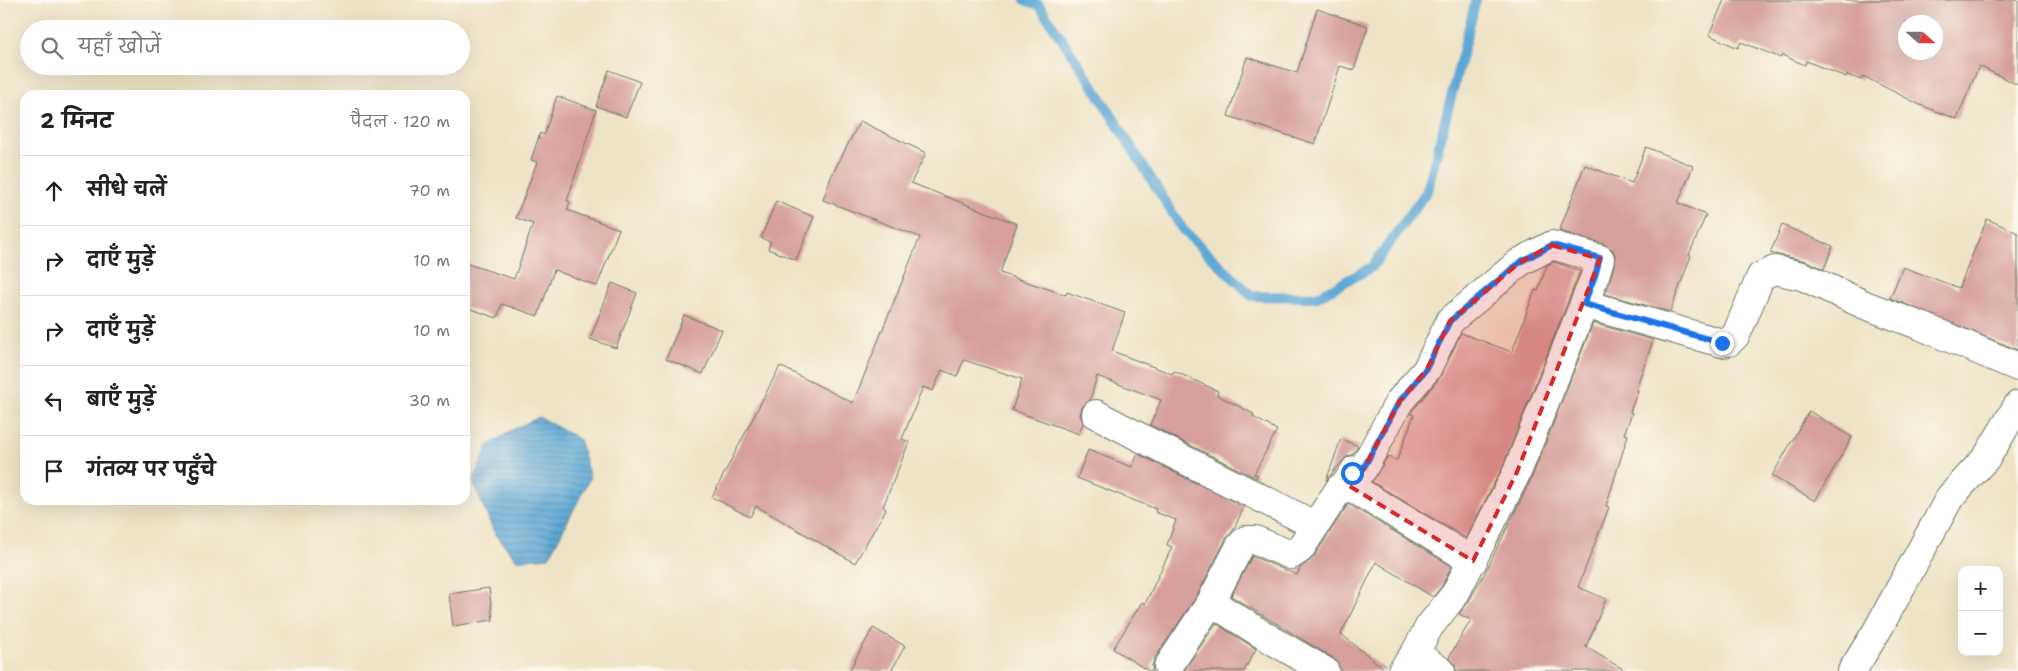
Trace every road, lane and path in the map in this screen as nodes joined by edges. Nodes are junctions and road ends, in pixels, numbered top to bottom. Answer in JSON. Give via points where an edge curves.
{"nodes":[{"id":1,"x":1584,"y":304,"type":"junction"},
{"id":2,"x":2018,"y":367,"type":"edge"},
{"id":3,"x":2018,"y":405,"type":"edge"},
{"id":4,"x":1096,"y":414,"type":"dead end"},
{"id":5,"x":1346,"y":484,"type":"junction"},
{"id":6,"x":1314,"y":525,"type":"junction"},
{"id":7,"x":1473,"y":561,"type":"junction"},
{"id":8,"x":1211,"y":602,"type":"junction"},
{"id":9,"x":1408,"y":662,"type":"edge"},
{"id":10,"x":1168,"y":667,"type":"dead end"},
{"id":11,"x":1325,"y":671,"type":"edge"},
{"id":12,"x":1441,"y":671,"type":"edge"},
{"id":13,"x":1852,"y":671,"type":"edge"}],
"edges":[{"from":1,"to":2,"type":"street","via":[[1722,343],[1729,342],[1736,335],[1761,276],[1775,270],[1802,276]]},
{"from":1,"to":5,"type":"street","via":[[1600,258],[1552,245],[1520,262],[1450,321],[1426,369],[1399,402],[1363,469],[1356,469]]},
{"from":1,"to":7,"type":"street","via":[[1518,472]]},
{"from":3,"to":13,"type":"street","via":[[1987,457],[1950,497]]},
{"from":4,"to":6,"type":"street"},
{"from":5,"to":6,"type":"street"},
{"from":5,"to":7,"type":"street"},
{"from":6,"to":8,"type":"street","via":[[1300,549],[1291,555],[1255,540],[1246,540]]},
{"from":7,"to":9,"type":"street","via":[[1455,594],[1429,626]]},
{"from":8,"to":10,"type":"street"},
{"from":8,"to":11,"type":"street"},
{"from":9,"to":12,"type":"street"}]}
